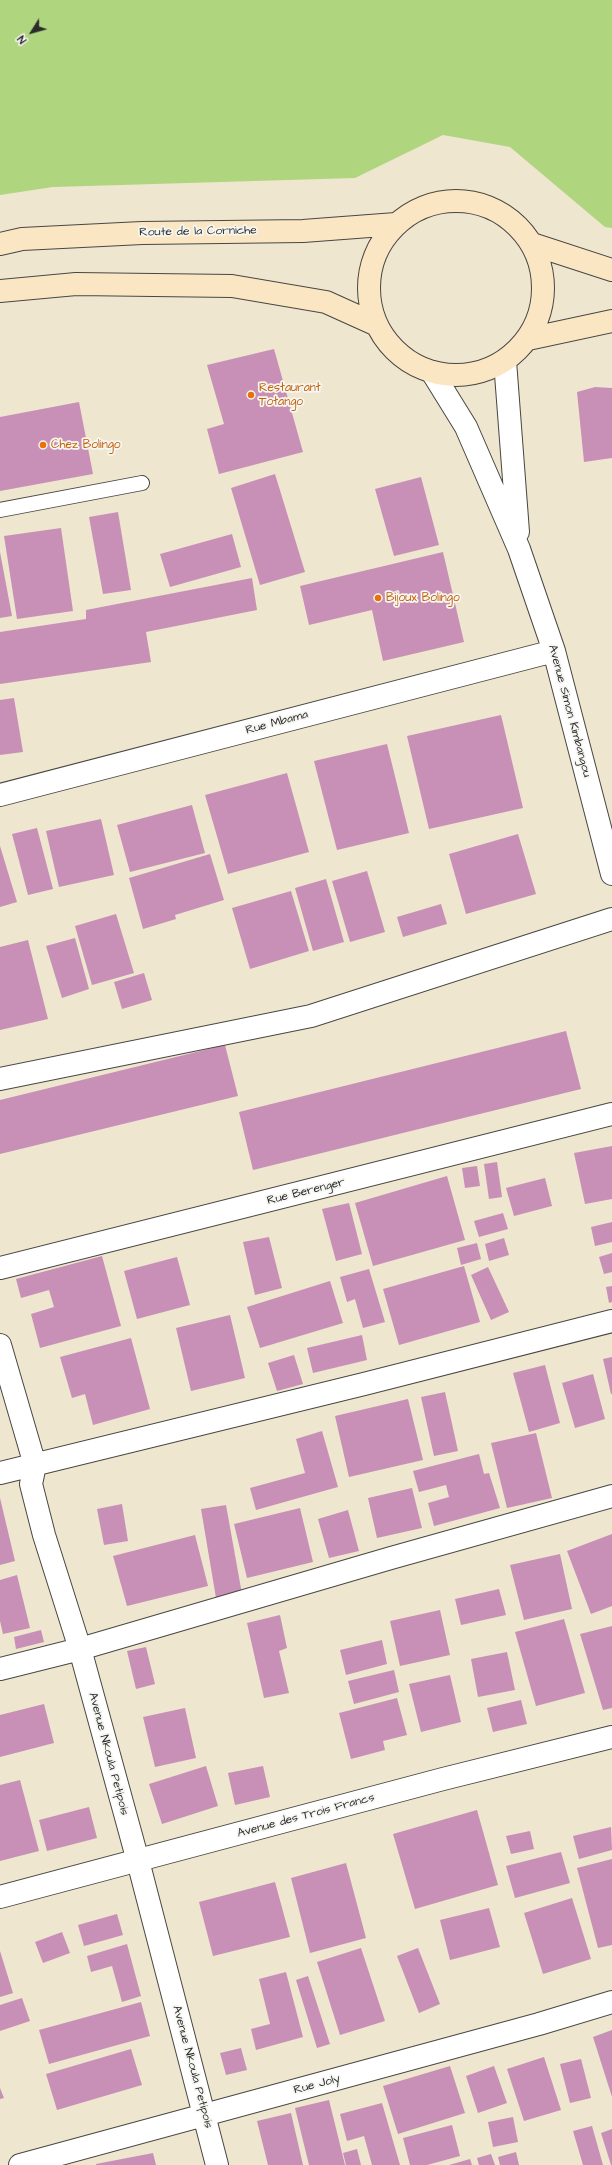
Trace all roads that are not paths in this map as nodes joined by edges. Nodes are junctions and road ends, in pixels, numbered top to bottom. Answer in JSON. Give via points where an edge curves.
{"nodes":[{"id":1,"x":396,"y":224,"type":"junction"},
{"id":2,"x":0,"y":244,"type":"edge"},
{"id":3,"x":532,"y":244,"type":"junction"},
{"id":4,"x":612,"y":270,"type":"edge"},
{"id":5,"x":0,"y":291,"type":"edge"},
{"id":6,"x":612,"y":321,"type":"edge"},
{"id":7,"x":377,"y":325,"type":"junction"},
{"id":8,"x":528,"y":339,"type":"junction"},
{"id":9,"x":505,"y":361,"type":"junction"},
{"id":10,"x":432,"y":372,"type":"junction"},
{"id":11,"x":142,"y":483,"type":"dead end"},
{"id":12,"x":0,"y":510,"type":"edge"},
{"id":13,"x":519,"y":549,"type":"junction"},
{"id":14,"x":554,"y":651,"type":"junction"},
{"id":15,"x":0,"y":796,"type":"edge"},
{"id":16,"x":609,"y":852,"type":"edge"},
{"id":17,"x":612,"y":874,"type":"edge"},
{"id":18,"x":612,"y":919,"type":"edge"},
{"id":19,"x":0,"y":1079,"type":"edge"},
{"id":20,"x":612,"y":1114,"type":"edge"},
{"id":21,"x":0,"y":1268,"type":"edge"},
{"id":22,"x":612,"y":1321,"type":"edge"},
{"id":23,"x":0,"y":1345,"type":"edge"},
{"id":24,"x":35,"y":1465,"type":"junction"},
{"id":25,"x":0,"y":1473,"type":"edge"},
{"id":26,"x":612,"y":1496,"type":"edge"},
{"id":27,"x":80,"y":1649,"type":"junction"},
{"id":28,"x":0,"y":1669,"type":"edge"},
{"id":29,"x":612,"y":1738,"type":"edge"},
{"id":30,"x":138,"y":1861,"type":"junction"},
{"id":31,"x":0,"y":1897,"type":"edge"},
{"id":32,"x":612,"y":2002,"type":"edge"},
{"id":33,"x":205,"y":2116,"type":"junction"},
{"id":34,"x":20,"y":2165,"type":"edge"},
{"id":35,"x":217,"y":2165,"type":"edge"}],
"edges":[{"from":1,"to":2,"type":"main road","name":"Route de la Corniche","via":[[303,231],[142,233],[22,239]]},
{"from":1,"to":3,"type":"main road","via":[[417,209],[442,201],[468,201],[494,209],[516,224]]},
{"from":1,"to":7,"type":"main road","via":[[380,246],[370,272],[370,299]]},
{"from":3,"to":4,"type":"main road"},
{"from":3,"to":8,"type":"main road","via":[[541,268],[544,293],[539,317]]},
{"from":5,"to":7,"type":"main road","via":[[76,284],[232,286],[326,302]]},
{"from":6,"to":8,"type":"main road"},
{"from":7,"to":10,"type":"main road","via":[[395,350],[409,362]]},
{"from":8,"to":9,"type":"main road"},
{"from":9,"to":10,"type":"main road","via":[[482,372],[464,375]]},
{"from":9,"to":13,"type":"street","name":"Avenue Simon Kimbangou"},
{"from":10,"to":13,"type":"street","name":"Avenue Simon Kimbangou","via":[[466,427]]},
{"from":11,"to":12,"type":"lane"},
{"from":13,"to":14,"type":"street","name":"Avenue Simon Kimbangou"},
{"from":14,"to":15,"type":"street","name":"Rue Mbama"},
{"from":14,"to":16,"type":"street","name":"Avenue Simon Kimbangou"},
{"from":16,"to":17,"type":"street","name":"Avenue Simon Kimbangou"},
{"from":18,"to":19,"type":"street","via":[[311,1016]]},
{"from":20,"to":21,"type":"street","name":"Rue Berenger"},
{"from":22,"to":24,"type":"street"},
{"from":23,"to":24,"type":"street","name":"Avenue Nkoula Petipois"},
{"from":24,"to":25,"type":"street"},
{"from":24,"to":27,"type":"street","name":"Avenue Nkoula Petipois","via":[[31,1484],[44,1535]]},
{"from":26,"to":27,"type":"street"},
{"from":27,"to":28,"type":"street"},
{"from":27,"to":30,"type":"street","name":"Avenue Nkoula Petipois"},
{"from":29,"to":30,"type":"street","name":"Avenue des Trois Francs","via":[[443,1779]]},
{"from":30,"to":31,"type":"street","name":"Avenue des Trois Francs"},
{"from":30,"to":33,"type":"street","name":"Avenue Nkoula Petipois"},
{"from":32,"to":33,"type":"street","name":"Rue Joly"},
{"from":33,"to":34,"type":"street","name":"Rue Joly"},
{"from":33,"to":35,"type":"street","name":"Avenue Nkoula Petipois"}]}
